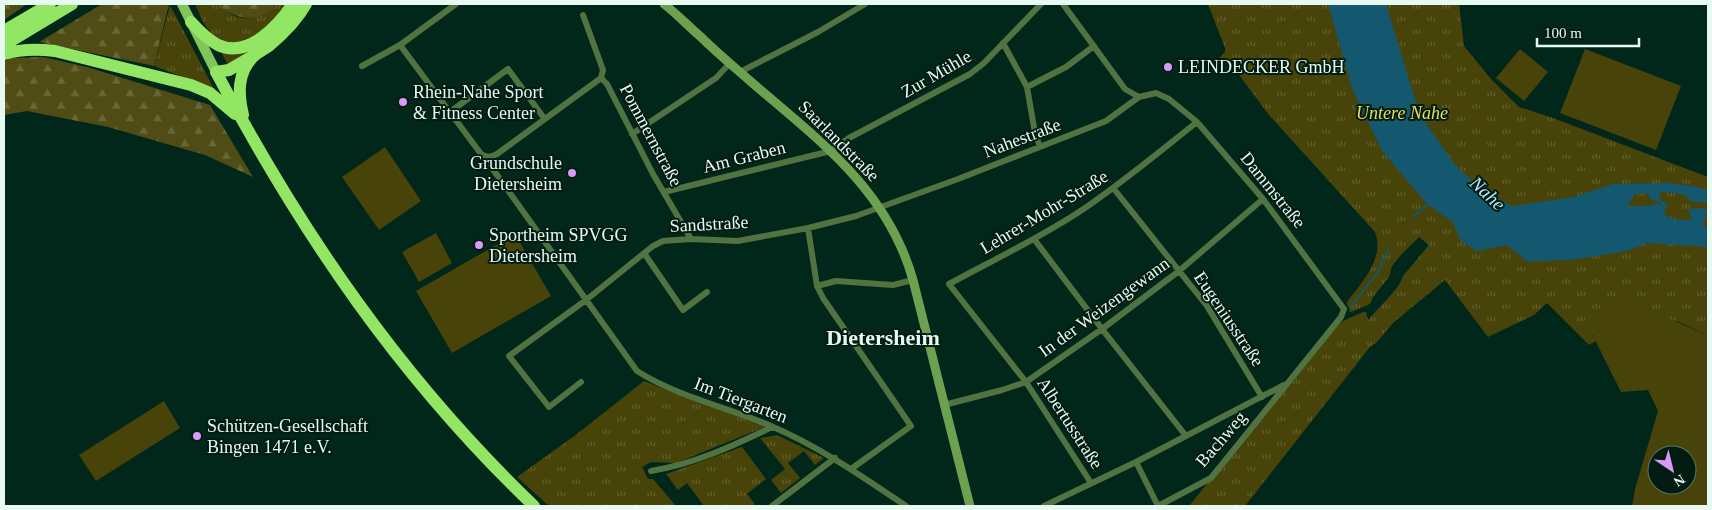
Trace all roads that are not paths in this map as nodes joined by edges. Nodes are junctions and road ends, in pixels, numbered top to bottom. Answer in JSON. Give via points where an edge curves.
{"nodes":[{"id":1,"x":50,"y":4,"type":"edge"},
{"id":2,"x":72,"y":4,"type":"edge"},
{"id":3,"x":182,"y":4,"type":"edge"},
{"id":4,"x":293,"y":4,"type":"edge"},
{"id":5,"x":306,"y":4,"type":"edge"},
{"id":6,"x":456,"y":4,"type":"edge"},
{"id":7,"x":664,"y":4,"type":"edge"},
{"id":8,"x":864,"y":4,"type":"edge"},
{"id":9,"x":1038,"y":4,"type":"edge"},
{"id":10,"x":1063,"y":4,"type":"edge"},
{"id":11,"x":583,"y":15,"type":"dead end"},
{"id":12,"x":191,"y":22,"type":"junction"},
{"id":13,"x":4,"y":32,"type":"edge"},
{"id":14,"x":1003,"y":43,"type":"junction"},
{"id":15,"x":4,"y":45,"type":"edge"},
{"id":16,"x":400,"y":45,"type":"junction"},
{"id":17,"x":1094,"y":46,"type":"junction"},
{"id":18,"x":4,"y":54,"type":"edge"},
{"id":19,"x":254,"y":56,"type":"junction"},
{"id":20,"x":730,"y":63,"type":"junction"},
{"id":21,"x":362,"y":66,"type":"dead end"},
{"id":22,"x":216,"y":72,"type":"junction"},
{"id":23,"x":740,"y":72,"type":"junction"},
{"id":24,"x":601,"y":78,"type":"junction"},
{"id":25,"x":1027,"y":87,"type":"junction"},
{"id":26,"x":1140,"y":97,"type":"junction"},
{"id":27,"x":450,"y":112,"type":"junction"},
{"id":28,"x":544,"y":118,"type":"junction"},
{"id":29,"x":242,"y":120,"type":"junction"},
{"id":30,"x":1197,"y":122,"type":"junction"},
{"id":31,"x":632,"y":134,"type":"junction"},
{"id":32,"x":250,"y":136,"type":"junction"},
{"id":33,"x":1040,"y":147,"type":"junction"},
{"id":34,"x":831,"y":151,"type":"junction"},
{"id":35,"x":488,"y":157,"type":"junction"},
{"id":36,"x":1114,"y":188,"type":"junction"},
{"id":37,"x":664,"y":192,"type":"junction"},
{"id":38,"x":1263,"y":199,"type":"junction"},
{"id":39,"x":880,"y":208,"type":"junction"},
{"id":40,"x":808,"y":228,"type":"junction"},
{"id":41,"x":691,"y":239,"type":"junction"},
{"id":42,"x":1034,"y":239,"type":"junction"},
{"id":43,"x":644,"y":254,"type":"junction"},
{"id":44,"x":1179,"y":272,"type":"junction"},
{"id":45,"x":913,"y":280,"type":"junction"},
{"id":46,"x":949,"y":284,"type":"joint"},
{"id":47,"x":817,"y":286,"type":"junction"},
{"id":48,"x":707,"y":292,"type":"dead end"},
{"id":49,"x":586,"y":300,"type":"junction"},
{"id":50,"x":1344,"y":309,"type":"joint"},
{"id":51,"x":1102,"y":329,"type":"junction"},
{"id":52,"x":581,"y":382,"type":"dead end"},
{"id":53,"x":1026,"y":382,"type":"junction"},
{"id":54,"x":1286,"y":383,"type":"junction"},
{"id":55,"x":1262,"y":397,"type":"junction"},
{"id":56,"x":944,"y":405,"type":"junction"},
{"id":57,"x":772,"y":427,"type":"junction"},
{"id":58,"x":1186,"y":436,"type":"junction"},
{"id":59,"x":835,"y":458,"type":"junction"},
{"id":60,"x":1136,"y":462,"type":"junction"},
{"id":61,"x":851,"y":469,"type":"junction"},
{"id":62,"x":651,"y":471,"type":"dead end"},
{"id":63,"x":1091,"y":483,"type":"junction"},
{"id":64,"x":534,"y":506,"type":"edge"},
{"id":65,"x":772,"y":506,"type":"edge"},
{"id":66,"x":906,"y":506,"type":"edge"},
{"id":67,"x":970,"y":506,"type":"edge"},
{"id":68,"x":1044,"y":506,"type":"edge"}],
"edges":[{"from":1,"to":13,"type":"highway"},
{"from":2,"to":15,"type":"highway"},
{"from":3,"to":12,"type":"main road"},
{"from":4,"to":12,"type":"highway","via":[[266,34],[242,47],[219,45],[205,37]]},
{"from":5,"to":19,"type":"highway","via":[[282,34]]},
{"from":6,"to":16,"type":"street"},
{"from":7,"to":20,"type":"main road","name":"Saarlandstraße"},
{"from":8,"to":23,"type":"street"},
{"from":9,"to":14,"type":"street","name":"Zur Mühle"},
{"from":10,"to":17,"type":"street"},
{"from":11,"to":24,"type":"street","name":"Pommernstraße","via":[[603,70]]},
{"from":12,"to":22,"type":"main road"},
{"from":14,"to":25,"type":"street"},
{"from":14,"to":34,"type":"street","name":"Zur Mühle","via":[[970,74],[849,138]]},
{"from":16,"to":21,"type":"street"},
{"from":16,"to":27,"type":"street"},
{"from":17,"to":25,"type":"street","via":[[1066,67]]},
{"from":17,"to":26,"type":"street","via":[[1125,89]]},
{"from":18,"to":29,"type":"highway","via":[[23,50],[55,51],[191,85],[210,93]]},
{"from":19,"to":22,"type":"highway","via":[[230,70]]},
{"from":19,"to":32,"type":"highway","via":[[240,78],[239,90],[242,114]]},
{"from":20,"to":23,"type":"main road","name":"Saarlandstraße"},
{"from":20,"to":31,"type":"street","via":[[716,78]]},
{"from":22,"to":29,"type":"highway"},
{"from":23,"to":34,"type":"main road","name":"Saarlandstraße"},
{"from":24,"to":28,"type":"street"},
{"from":24,"to":31,"type":"street","name":"Pommernstraße"},
{"from":25,"to":33,"type":"street"},
{"from":26,"to":30,"type":"street","name":"Dammstraße","via":[[1156,93],[1169,99]]},
{"from":26,"to":33,"type":"street","name":"Nahestraße","via":[[1106,121]]},
{"from":27,"to":28,"type":"street","via":[[508,69]]},
{"from":27,"to":35,"type":"street","via":[[481,154]]},
{"from":28,"to":35,"type":"street","via":[[497,154]]},
{"from":29,"to":32,"type":"highway"},
{"from":30,"to":36,"type":"street","name":"Lehrer-Mohr-Straße"},
{"from":30,"to":38,"type":"street","name":"Dammstraße"},
{"from":31,"to":37,"type":"street","name":"Pommernstraße"},
{"from":32,"to":64,"type":"highway","via":[[304,226],[367,317],[444,411]]},
{"from":33,"to":39,"type":"street","name":"Nahestraße"},
{"from":34,"to":37,"type":"street","name":"Am Graben"},
{"from":34,"to":39,"type":"main road","name":"Saarlandstraße"},
{"from":35,"to":49,"type":"street","via":[[492,168]]},
{"from":36,"to":42,"type":"street","name":"Lehrer-Mohr-Straße"},
{"from":36,"to":44,"type":"street","name":"Eugeniusstraße"},
{"from":37,"to":41,"type":"street","name":"Pommernstraße"},
{"from":38,"to":44,"type":"street","name":"In der Weizengewann"},
{"from":38,"to":50,"type":"street","name":"Dammstraße"},
{"from":39,"to":40,"type":"street","name":"Sandstraße"},
{"from":39,"to":45,"type":"main road","name":"Saarlandstraße","via":[[893,227]]},
{"from":40,"to":41,"type":"street","name":"Sandstraße","via":[[738,241]]},
{"from":40,"to":47,"type":"street"},
{"from":41,"to":43,"type":"street","name":"Sandstraße","via":[[663,241]]},
{"from":42,"to":46,"type":"street","name":"Lehrer-Mohr-Straße"},
{"from":42,"to":51,"type":"street"},
{"from":43,"to":48,"type":"street","via":[[683,310]]},
{"from":43,"to":49,"type":"street","name":"Sandstraße"},
{"from":44,"to":51,"type":"street","name":"In der Weizengewann"},
{"from":44,"to":55,"type":"street","name":"Eugeniusstraße","via":[[1207,306]]},
{"from":45,"to":47,"type":"street","via":[[893,285],[836,282]]},
{"from":45,"to":56,"type":"main road","name":"Saarlandstraße"},
{"from":46,"to":53,"type":"street","name":"Albertusstraße"},
{"from":47,"to":61,"type":"street","via":[[839,324],[910,426]]},
{"from":49,"to":52,"type":"street","name":"Sandstraße","via":[[509,356],[549,407]]},
{"from":49,"to":57,"type":"street","name":"Im Tiergarten","via":[[637,371],[656,383]]},
{"from":50,"to":54,"type":"street","name":"Bachweg","via":[[1341,317]]},
{"from":51,"to":53,"type":"street","name":"In der Weizengewann"},
{"from":51,"to":58,"type":"street"},
{"from":53,"to":56,"type":"street","name":"In der Weizengewann"},
{"from":53,"to":63,"type":"street","name":"Albertusstraße"},
{"from":54,"to":55,"type":"street","name":"Bachweg"},
{"from":54,"to":60,"type":"street","name":"Bachweg","via":[[1211,478],[1158,506]]},
{"from":55,"to":58,"type":"street","name":"Bachweg"},
{"from":56,"to":67,"type":"main road","name":"Saarlandstraße"},
{"from":57,"to":59,"type":"street","name":"Im Tiergarten"},
{"from":57,"to":62,"type":"street","via":[[698,459]]},
{"from":58,"to":60,"type":"street","name":"Bachweg"},
{"from":59,"to":61,"type":"street","name":"Im Tiergarten"},
{"from":59,"to":65,"type":"street"},
{"from":60,"to":63,"type":"street","name":"Bachweg"},
{"from":61,"to":66,"type":"street","name":"Im Tiergarten"},
{"from":63,"to":68,"type":"street","name":"Bachweg"}]}
